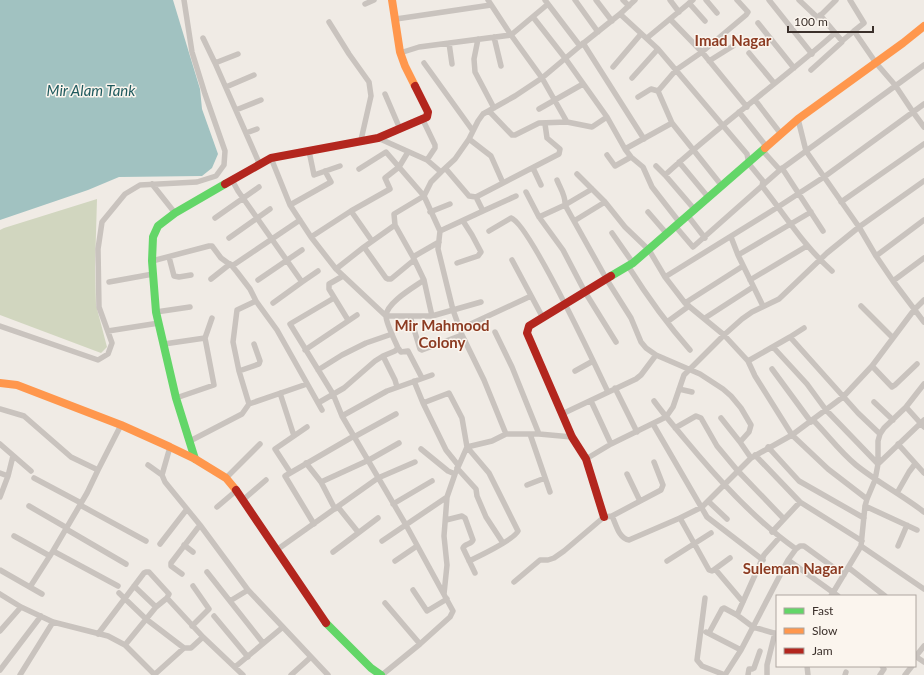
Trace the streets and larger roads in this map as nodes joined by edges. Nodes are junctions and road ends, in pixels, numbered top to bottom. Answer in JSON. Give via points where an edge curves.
{"nodes":[{"id":1,"x":184,"y":0,"type":"edge"},
{"id":2,"x":374,"y":0,"type":"edge"},
{"id":3,"x":392,"y":0,"type":"edge"},
{"id":4,"x":575,"y":0,"type":"edge"},
{"id":5,"x":596,"y":0,"type":"edge"},
{"id":6,"x":623,"y":0,"type":"edge"},
{"id":7,"x":635,"y":0,"type":"edge"},
{"id":8,"x":670,"y":0,"type":"edge"},
{"id":9,"x":706,"y":0,"type":"edge"},
{"id":10,"x":737,"y":0,"type":"edge"},
{"id":11,"x":769,"y":0,"type":"edge"},
{"id":12,"x":799,"y":0,"type":"edge"},
{"id":13,"x":836,"y":0,"type":"edge"},
{"id":14,"x":850,"y":0,"type":"edge"},
{"id":15,"x":546,"y":2,"type":"edge"},
{"id":16,"x":691,"y":2,"type":"edge"},
{"id":17,"x":490,"y":3,"type":"edge"},
{"id":18,"x":365,"y":4,"type":"dead end"},
{"id":19,"x":629,"y":6,"type":"junction"},
{"id":20,"x":679,"y":12,"type":"junction"},
{"id":21,"x":716,"y":13,"type":"dead end"},
{"id":22,"x":620,"y":14,"type":"junction"},
{"id":23,"x":820,"y":15,"type":"junction"},
{"id":24,"x":533,"y":16,"type":"junction"},
{"id":25,"x":396,"y":19,"type":"junction"},
{"id":26,"x":670,"y":19,"type":"junction"},
{"id":27,"x":612,"y":21,"type":"junction"},
{"id":28,"x":705,"y":21,"type":"dead end"},
{"id":29,"x":329,"y":22,"type":"dead end"},
{"id":30,"x":758,"y":23,"type":"dead end"},
{"id":31,"x":924,"y":26,"type":"edge"},
{"id":32,"x":854,"y":31,"type":"junction"},
{"id":33,"x":598,"y":32,"type":"junction"},
{"id":34,"x":835,"y":33,"type":"junction"},
{"id":35,"x":641,"y":34,"type":"junction"},
{"id":36,"x":511,"y":35,"type":"junction"},
{"id":37,"x":494,"y":37,"type":"junction"},
{"id":38,"x":203,"y":38,"type":"dead end"},
{"id":39,"x":647,"y":38,"type":"junction"},
{"id":40,"x":478,"y":39,"type":"junction"},
{"id":41,"x":842,"y":41,"type":"junction"},
{"id":42,"x":449,"y":43,"type":"junction"},
{"id":43,"x":581,"y":45,"type":"junction"},
{"id":44,"x":734,"y":46,"type":"dead end"},
{"id":45,"x":658,"y":49,"type":"junction"},
{"id":46,"x":702,"y":52,"type":"junction"},
{"id":47,"x":400,"y":53,"type":"junction"},
{"id":48,"x":749,"y":53,"type":"dead end"},
{"id":49,"x":238,"y":54,"type":"dead end"},
{"id":50,"x":812,"y":54,"type":"junction"},
{"id":51,"x":565,"y":58,"type":"junction"},
{"id":52,"x":710,"y":61,"type":"junction"},
{"id":53,"x":215,"y":63,"type":"junction"},
{"id":54,"x":424,"y":63,"type":"dead end"},
{"id":55,"x":876,"y":63,"type":"junction"},
{"id":56,"x":452,"y":64,"type":"dead end"},
{"id":57,"x":924,"y":65,"type":"edge"},
{"id":58,"x":501,"y":66,"type":"dead end"},
{"id":59,"x":613,"y":67,"type":"dead end"},
{"id":60,"x":794,"y":68,"type":"junction"},
{"id":61,"x":676,"y":70,"type":"junction"},
{"id":62,"x":811,"y":70,"type":"dead end"},
{"id":63,"x":254,"y":75,"type":"dead end"},
{"id":64,"x":542,"y":78,"type":"junction"},
{"id":65,"x":632,"y":78,"type":"dead end"},
{"id":66,"x":774,"y":83,"type":"junction"},
{"id":67,"x":584,"y":84,"type":"junction"},
{"id":68,"x":895,"y":85,"type":"junction"},
{"id":69,"x":226,"y":87,"type":"junction"},
{"id":70,"x":658,"y":91,"type":"junction"},
{"id":71,"x":385,"y":94,"type":"dead end"},
{"id":72,"x":638,"y":97,"type":"dead end"},
{"id":73,"x":261,"y":100,"type":"dead end"},
{"id":74,"x":554,"y":100,"type":"junction"},
{"id":75,"x":755,"y":100,"type":"junction"},
{"id":76,"x":924,"y":104,"type":"edge"},
{"id":77,"x":746,"y":107,"type":"junction"},
{"id":78,"x":539,"y":108,"type":"dead end"},
{"id":79,"x":491,"y":109,"type":"junction"},
{"id":80,"x":236,"y":110,"type":"junction"},
{"id":81,"x":739,"y":112,"type":"junction"},
{"id":82,"x":913,"y":112,"type":"junction"},
{"id":83,"x":607,"y":117,"type":"junction"},
{"id":84,"x":422,"y":118,"type":"junction"},
{"id":85,"x":798,"y":119,"type":"junction"},
{"id":86,"x":567,"y":122,"type":"junction"},
{"id":87,"x":672,"y":123,"type":"junction"},
{"id":88,"x":545,"y":124,"type":"junction"},
{"id":89,"x":723,"y":126,"type":"junction"},
{"id":90,"x":924,"y":127,"type":"edge"},
{"id":91,"x":257,"y":128,"type":"dead end"},
{"id":92,"x":400,"y":129,"type":"junction"},
{"id":93,"x":473,"y":131,"type":"junction"},
{"id":94,"x":246,"y":133,"type":"junction"},
{"id":95,"x":781,"y":134,"type":"junction"},
{"id":96,"x":378,"y":138,"type":"junction"},
{"id":97,"x":469,"y":139,"type":"junction"},
{"id":98,"x":644,"y":139,"type":"junction"},
{"id":99,"x":361,"y":140,"type":"junction"},
{"id":100,"x":924,"y":144,"type":"edge"},
{"id":101,"x":764,"y":148,"type":"junction"},
{"id":102,"x":625,"y":149,"type":"junction"},
{"id":103,"x":693,"y":149,"type":"junction"},
{"id":104,"x":309,"y":151,"type":"junction"},
{"id":105,"x":806,"y":151,"type":"junction"},
{"id":106,"x":408,"y":152,"type":"junction"},
{"id":107,"x":607,"y":155,"type":"dead end"},
{"id":108,"x":630,"y":157,"type":"junction"},
{"id":109,"x":271,"y":158,"type":"junction"},
{"id":110,"x":427,"y":160,"type":"junction"},
{"id":111,"x":679,"y":162,"type":"junction"},
{"id":112,"x":749,"y":162,"type":"junction"},
{"id":113,"x":260,"y":165,"type":"junction"},
{"id":114,"x":340,"y":166,"type":"dead end"},
{"id":115,"x":656,"y":166,"type":"dead end"},
{"id":116,"x":399,"y":167,"type":"junction"},
{"id":117,"x":446,"y":168,"type":"junction"},
{"id":118,"x":533,"y":168,"type":"junction"},
{"id":119,"x":359,"y":169,"type":"dead end"},
{"id":120,"x":781,"y":169,"type":"junction"},
{"id":121,"x":325,"y":171,"type":"junction"},
{"id":122,"x":441,"y":172,"type":"junction"},
{"id":123,"x":577,"y":174,"type":"dead end"},
{"id":124,"x":665,"y":175,"type":"junction"},
{"id":125,"x":824,"y":177,"type":"junction"},
{"id":126,"x":232,"y":180,"type":"junction"},
{"id":127,"x":557,"y":180,"type":"dead end"},
{"id":128,"x":924,"y":181,"type":"edge"},
{"id":129,"x":503,"y":183,"type":"junction"},
{"id":130,"x":152,"y":184,"type":"junction"},
{"id":131,"x":541,"y":185,"type":"dead end"},
{"id":132,"x":722,"y":186,"type":"junction"},
{"id":133,"x":762,"y":186,"type":"junction"},
{"id":134,"x":259,"y":187,"type":"dead end"},
{"id":135,"x":592,"y":189,"type":"junction"},
{"id":136,"x":526,"y":192,"type":"dead end"},
{"id":137,"x":799,"y":193,"type":"junction"},
{"id":138,"x":424,"y":196,"type":"junction"},
{"id":139,"x":516,"y":196,"type":"dead end"},
{"id":140,"x":476,"y":197,"type":"junction"},
{"id":141,"x":708,"y":197,"type":"junction"},
{"id":142,"x":243,"y":198,"type":"junction"},
{"id":143,"x":605,"y":202,"type":"junction"},
{"id":144,"x":841,"y":202,"type":"junction"},
{"id":145,"x":450,"y":204,"type":"dead end"},
{"id":146,"x":290,"y":205,"type":"junction"},
{"id":147,"x":566,"y":205,"type":"junction"},
{"id":148,"x":778,"y":207,"type":"junction"},
{"id":149,"x":270,"y":209,"type":"dead end"},
{"id":150,"x":695,"y":210,"type":"junction"},
{"id":151,"x":352,"y":211,"type":"junction"},
{"id":152,"x":483,"y":211,"type":"junction"},
{"id":153,"x":430,"y":212,"type":"junction"},
{"id":154,"x":648,"y":212,"type":"dead end"},
{"id":155,"x":811,"y":212,"type":"junction"},
{"id":156,"x":175,"y":213,"type":"junction"},
{"id":157,"x":688,"y":216,"type":"junction"},
{"id":158,"x":539,"y":217,"type":"junction"},
{"id":159,"x":215,"y":218,"type":"dead end"},
{"id":160,"x":257,"y":218,"type":"junction"},
{"id":161,"x":300,"y":220,"type":"junction"},
{"id":162,"x":924,"y":220,"type":"edge"},
{"id":163,"x":463,"y":221,"type":"junction"},
{"id":164,"x":574,"y":221,"type":"junction"},
{"id":165,"x":395,"y":225,"type":"junction"},
{"id":166,"x":678,"y":225,"type":"junction"},
{"id":167,"x":791,"y":225,"type":"junction"},
{"id":168,"x":859,"y":227,"type":"junction"},
{"id":169,"x":440,"y":231,"type":"junction"},
{"id":170,"x":489,"y":231,"type":"dead end"},
{"id":171,"x":823,"y":231,"type":"dead end"},
{"id":172,"x":612,"y":234,"type":"dead end"},
{"id":173,"x":667,"y":234,"type":"junction"},
{"id":174,"x":311,"y":237,"type":"junction"},
{"id":175,"x":731,"y":237,"type":"junction"},
{"id":176,"x":229,"y":238,"type":"dead end"},
{"id":177,"x":705,"y":238,"type":"junction"},
{"id":178,"x":271,"y":240,"type":"junction"},
{"id":179,"x":372,"y":241,"type":"junction"},
{"id":180,"x":439,"y":242,"type":"junction"},
{"id":181,"x":808,"y":246,"type":"junction"},
{"id":182,"x":364,"y":247,"type":"junction"},
{"id":183,"x":302,"y":250,"type":"dead end"},
{"id":184,"x":649,"y":250,"type":"junction"},
{"id":185,"x":738,"y":255,"type":"junction"},
{"id":186,"x":876,"y":256,"type":"junction"},
{"id":187,"x":169,"y":257,"type":"junction"},
{"id":188,"x":413,"y":258,"type":"junction"},
{"id":189,"x":924,"y":258,"type":"edge"},
{"id":190,"x":512,"y":260,"type":"dead end"},
{"id":191,"x":820,"y":260,"type":"junction"},
{"id":192,"x":152,"y":261,"type":"junction"},
{"id":193,"x":287,"y":261,"type":"junction"},
{"id":194,"x":457,"y":263,"type":"dead end"},
{"id":195,"x":231,"y":265,"type":"junction"},
{"id":196,"x":631,"y":265,"type":"junction"},
{"id":197,"x":743,"y":266,"type":"junction"},
{"id":198,"x":336,"y":269,"type":"junction"},
{"id":199,"x":318,"y":271,"type":"dead end"},
{"id":200,"x":832,"y":271,"type":"dead end"},
{"id":201,"x":153,"y":274,"type":"junction"},
{"id":202,"x":191,"y":275,"type":"dead end"},
{"id":203,"x":343,"y":276,"type":"junction"},
{"id":204,"x":665,"y":277,"type":"junction"},
{"id":205,"x":211,"y":279,"type":"dead end"},
{"id":206,"x":258,"y":280,"type":"dead end"},
{"id":207,"x":424,"y":280,"type":"junction"},
{"id":208,"x":607,"y":280,"type":"junction"},
{"id":209,"x":750,"y":280,"type":"junction"},
{"id":210,"x":893,"y":281,"type":"junction"},
{"id":211,"x":109,"y":282,"type":"dead end"},
{"id":212,"x":302,"y":282,"type":"junction"},
{"id":213,"x":753,"y":287,"type":"junction"},
{"id":214,"x":585,"y":292,"type":"junction"},
{"id":215,"x":531,"y":296,"type":"junction"},
{"id":216,"x":334,"y":298,"type":"junction"},
{"id":217,"x":924,"y":300,"type":"edge"},
{"id":218,"x":256,"y":301,"type":"junction"},
{"id":219,"x":481,"y":302,"type":"dead end"},
{"id":220,"x":273,"y":304,"type":"dead end"},
{"id":221,"x":687,"y":304,"type":"junction"},
{"id":222,"x":566,"y":305,"type":"junction"},
{"id":223,"x":763,"y":306,"type":"junction"},
{"id":224,"x":860,"y":306,"type":"dead end"},
{"id":225,"x":190,"y":307,"type":"dead end"},
{"id":226,"x":453,"y":310,"type":"junction"},
{"id":227,"x":914,"y":310,"type":"junction"},
{"id":228,"x":156,"y":312,"type":"junction"},
{"id":229,"x":357,"y":315,"type":"dead end"},
{"id":230,"x":386,"y":316,"type":"junction"},
{"id":231,"x":410,"y":316,"type":"junction"},
{"id":232,"x":432,"y":316,"type":"junction"},
{"id":233,"x":212,"y":318,"type":"dead end"},
{"id":234,"x":543,"y":318,"type":"junction"},
{"id":235,"x":705,"y":318,"type":"junction"},
{"id":236,"x":348,"y":320,"type":"junction"},
{"id":237,"x":667,"y":322,"type":"junction"},
{"id":238,"x":924,"y":322,"type":"edge"},
{"id":239,"x":159,"y":323,"type":"junction"},
{"id":240,"x":0,"y":326,"type":"edge"},
{"id":241,"x":804,"y":328,"type":"dead end"},
{"id":242,"x":460,"y":329,"type":"junction"},
{"id":243,"x":108,"y":331,"type":"junction"},
{"id":244,"x":495,"y":332,"type":"dead end"},
{"id":245,"x":392,"y":334,"type":"junction"},
{"id":246,"x":462,"y":335,"type":"junction"},
{"id":247,"x":724,"y":335,"type":"junction"},
{"id":248,"x":790,"y":337,"type":"junction"},
{"id":249,"x":205,"y":338,"type":"junction"},
{"id":250,"x":893,"y":338,"type":"junction"},
{"id":251,"x":616,"y":342,"type":"dead end"},
{"id":252,"x":164,"y":344,"type":"junction"},
{"id":253,"x":254,"y":344,"type":"dead end"},
{"id":254,"x":773,"y":347,"type":"junction"},
{"id":255,"x":398,"y":348,"type":"junction"},
{"id":256,"x":305,"y":350,"type":"junction"},
{"id":257,"x":690,"y":350,"type":"dead end"},
{"id":258,"x":383,"y":356,"type":"junction"},
{"id":259,"x":656,"y":356,"type":"junction"},
{"id":260,"x":593,"y":361,"type":"junction"},
{"id":261,"x":748,"y":361,"type":"junction"},
{"id":262,"x":917,"y":364,"type":"dead end"},
{"id":263,"x":872,"y":366,"type":"junction"},
{"id":264,"x":689,"y":369,"type":"junction"},
{"id":265,"x":772,"y":369,"type":"dead end"},
{"id":266,"x":318,"y":370,"type":"junction"},
{"id":267,"x":239,"y":371,"type":"junction"},
{"id":268,"x":574,"y":371,"type":"dead end"},
{"id":269,"x":432,"y":375,"type":"dead end"},
{"id":270,"x":422,"y":378,"type":"junction"},
{"id":271,"x":414,"y":381,"type":"junction"},
{"id":272,"x":0,"y":383,"type":"edge"},
{"id":273,"x":306,"y":384,"type":"junction"},
{"id":274,"x":924,"y":384,"type":"edge"},
{"id":275,"x":397,"y":387,"type":"junction"},
{"id":276,"x":615,"y":388,"type":"junction"},
{"id":277,"x":679,"y":389,"type":"junction"},
{"id":278,"x":608,"y":392,"type":"junction"},
{"id":279,"x":692,"y":392,"type":"dead end"},
{"id":280,"x":280,"y":393,"type":"junction"},
{"id":281,"x":333,"y":394,"type":"junction"},
{"id":282,"x":843,"y":397,"type":"junction"},
{"id":283,"x":176,"y":398,"type":"junction"},
{"id":284,"x":591,"y":401,"type":"junction"},
{"id":285,"x":654,"y":402,"type":"dead end"},
{"id":286,"x":874,"y":402,"type":"dead end"},
{"id":287,"x":318,"y":403,"type":"junction"},
{"id":288,"x":423,"y":403,"type":"junction"},
{"id":289,"x":249,"y":404,"type":"junction"},
{"id":290,"x":906,"y":407,"type":"junction"},
{"id":291,"x":0,"y":409,"type":"edge"},
{"id":292,"x":322,"y":410,"type":"dead end"},
{"id":293,"x":826,"y":410,"type":"junction"},
{"id":294,"x":396,"y":414,"type":"dead end"},
{"id":295,"x":562,"y":414,"type":"junction"},
{"id":296,"x":342,"y":416,"type":"junction"},
{"id":297,"x":666,"y":417,"type":"junction"},
{"id":298,"x":721,"y":418,"type":"dead end"},
{"id":299,"x":893,"y":420,"type":"junction"},
{"id":300,"x":812,"y":421,"type":"junction"},
{"id":301,"x":653,"y":424,"type":"junction"},
{"id":302,"x":923,"y":424,"type":"edge"},
{"id":303,"x":121,"y":425,"type":"junction"},
{"id":304,"x":307,"y":427,"type":"dead end"},
{"id":305,"x":675,"y":428,"type":"junction"},
{"id":306,"x":637,"y":432,"type":"junction"},
{"id":307,"x":506,"y":434,"type":"junction"},
{"id":308,"x":530,"y":434,"type":"junction"},
{"id":309,"x":539,"y":434,"type":"junction"},
{"id":310,"x":880,"y":434,"type":"junction"},
{"id":311,"x":792,"y":435,"type":"junction"},
{"id":312,"x":294,"y":436,"type":"junction"},
{"id":313,"x":354,"y":436,"type":"junction"},
{"id":314,"x":572,"y":437,"type":"junction"},
{"id":315,"x":190,"y":441,"type":"junction"},
{"id":316,"x":740,"y":442,"type":"junction"},
{"id":317,"x":400,"y":443,"type":"dead end"},
{"id":318,"x":0,"y":444,"type":"edge"},
{"id":319,"x":260,"y":444,"type":"dead end"},
{"id":320,"x":611,"y":444,"type":"junction"},
{"id":321,"x":898,"y":444,"type":"junction"},
{"id":322,"x":170,"y":447,"type":"junction"},
{"id":323,"x":466,"y":447,"type":"junction"},
{"id":324,"x":768,"y":447,"type":"junction"},
{"id":325,"x":421,"y":449,"type":"dead end"},
{"id":326,"x":13,"y":456,"type":"junction"},
{"id":327,"x":753,"y":456,"type":"junction"},
{"id":328,"x":195,"y":459,"type":"junction"},
{"id":329,"x":586,"y":459,"type":"junction"},
{"id":330,"x":369,"y":460,"type":"junction"},
{"id":331,"x":415,"y":462,"type":"dead end"},
{"id":332,"x":654,"y":462,"type":"dead end"},
{"id":333,"x":306,"y":463,"type":"junction"},
{"id":334,"x":878,"y":464,"type":"junction"},
{"id":335,"x":915,"y":464,"type":"junction"},
{"id":336,"x":148,"y":465,"type":"dead end"},
{"id":337,"x":458,"y":466,"type":"junction"},
{"id":338,"x":98,"y":470,"type":"junction"},
{"id":339,"x":737,"y":470,"type":"junction"},
{"id":340,"x":31,"y":471,"type":"dead end"},
{"id":341,"x":290,"y":472,"type":"junction"},
{"id":342,"x":0,"y":473,"type":"edge"},
{"id":343,"x":924,"y":473,"type":"edge"},
{"id":344,"x":455,"y":474,"type":"junction"},
{"id":345,"x":627,"y":474,"type":"dead end"},
{"id":346,"x":162,"y":475,"type":"junction"},
{"id":347,"x":8,"y":476,"type":"junction"},
{"id":348,"x":34,"y":478,"type":"dead end"},
{"id":349,"x":226,"y":478,"type":"junction"},
{"id":350,"x":378,"y":478,"type":"junction"},
{"id":351,"x":545,"y":478,"type":"junction"},
{"id":352,"x":266,"y":480,"type":"dead end"},
{"id":353,"x":875,"y":480,"type":"junction"},
{"id":354,"x":432,"y":481,"type":"dead end"},
{"id":355,"x":321,"y":482,"type":"junction"},
{"id":356,"x":527,"y":485,"type":"dead end"},
{"id":357,"x":724,"y":485,"type":"junction"},
{"id":358,"x":237,"y":490,"type":"junction"},
{"id":359,"x":550,"y":492,"type":"dead end"},
{"id":360,"x":897,"y":493,"type":"junction"},
{"id":361,"x":0,"y":497,"type":"edge"},
{"id":362,"x":447,"y":497,"type":"junction"},
{"id":363,"x":244,"y":499,"type":"junction"},
{"id":364,"x":867,"y":499,"type":"junction"},
{"id":365,"x":640,"y":501,"type":"junction"},
{"id":366,"x":708,"y":501,"type":"junction"},
{"id":367,"x":800,"y":502,"type":"junction"},
{"id":368,"x":81,"y":504,"type":"junction"},
{"id":369,"x":393,"y":504,"type":"junction"},
{"id":370,"x":29,"y":506,"type":"dead end"},
{"id":371,"x":865,"y":506,"type":"junction"},
{"id":372,"x":217,"y":507,"type":"dead end"},
{"id":373,"x":702,"y":507,"type":"junction"},
{"id":374,"x":337,"y":508,"type":"junction"},
{"id":375,"x":187,"y":509,"type":"junction"},
{"id":376,"x":924,"y":512,"type":"edge"},
{"id":377,"x":608,"y":517,"type":"junction"},
{"id":378,"x":378,"y":518,"type":"dead end"},
{"id":379,"x":680,"y":518,"type":"junction"},
{"id":380,"x":864,"y":518,"type":"junction"},
{"id":381,"x":727,"y":519,"type":"dead end"},
{"id":382,"x":784,"y":519,"type":"junction"},
{"id":383,"x":446,"y":520,"type":"junction"},
{"id":384,"x":314,"y":524,"type":"junction"},
{"id":385,"x":200,"y":525,"type":"junction"},
{"id":386,"x":406,"y":525,"type":"junction"},
{"id":387,"x":906,"y":525,"type":"junction"},
{"id":388,"x":66,"y":528,"type":"junction"},
{"id":389,"x":917,"y":530,"type":"dead end"},
{"id":390,"x":358,"y":532,"type":"junction"},
{"id":391,"x":772,"y":532,"type":"junction"},
{"id":392,"x":711,"y":533,"type":"dead end"},
{"id":393,"x":14,"y":536,"type":"dead end"},
{"id":394,"x":779,"y":538,"type":"junction"},
{"id":395,"x":146,"y":541,"type":"dead end"},
{"id":396,"x":382,"y":541,"type":"dead end"},
{"id":397,"x":503,"y":543,"type":"junction"},
{"id":398,"x":862,"y":543,"type":"junction"},
{"id":399,"x":160,"y":544,"type":"dead end"},
{"id":400,"x":694,"y":544,"type":"junction"},
{"id":401,"x":184,"y":545,"type":"junction"},
{"id":402,"x":417,"y":546,"type":"junction"},
{"id":403,"x":898,"y":546,"type":"dead end"},
{"id":404,"x":278,"y":549,"type":"junction"},
{"id":405,"x":796,"y":549,"type":"junction"},
{"id":406,"x":193,"y":552,"type":"dead end"},
{"id":407,"x":332,"y":552,"type":"dead end"},
{"id":408,"x":52,"y":554,"type":"junction"},
{"id":409,"x":730,"y":558,"type":"dead end"},
{"id":410,"x":763,"y":560,"type":"junction"},
{"id":411,"x":788,"y":560,"type":"junction"},
{"id":412,"x":396,"y":561,"type":"dead end"},
{"id":413,"x":469,"y":561,"type":"junction"},
{"id":414,"x":667,"y":561,"type":"dead end"},
{"id":415,"x":126,"y":564,"type":"dead end"},
{"id":416,"x":849,"y":568,"type":"junction"},
{"id":417,"x":715,"y":569,"type":"junction"},
{"id":418,"x":0,"y":570,"type":"edge"},
{"id":419,"x":207,"y":572,"type":"dead end"},
{"id":420,"x":474,"y":573,"type":"dead end"},
{"id":421,"x":182,"y":574,"type":"dead end"},
{"id":422,"x":844,"y":574,"type":"junction"},
{"id":423,"x":514,"y":582,"type":"dead end"},
{"id":424,"x":118,"y":586,"type":"dead end"},
{"id":425,"x":134,"y":586,"type":"junction"},
{"id":426,"x":193,"y":586,"type":"dead end"},
{"id":427,"x":30,"y":587,"type":"junction"},
{"id":428,"x":923,"y":587,"type":"edge"},
{"id":429,"x":248,"y":590,"type":"junction"},
{"id":430,"x":413,"y":590,"type":"dead end"},
{"id":431,"x":119,"y":593,"type":"dead end"},
{"id":432,"x":0,"y":594,"type":"edge"},
{"id":433,"x":42,"y":594,"type":"dead end"},
{"id":434,"x":834,"y":595,"type":"edge"},
{"id":435,"x":884,"y":595,"type":"edge"},
{"id":436,"x":446,"y":596,"type":"junction"},
{"id":437,"x":125,"y":598,"type":"junction"},
{"id":438,"x":167,"y":598,"type":"junction"},
{"id":439,"x":705,"y":598,"type":"dead end"},
{"id":440,"x":230,"y":601,"type":"junction"},
{"id":441,"x":743,"y":602,"type":"junction"},
{"id":442,"x":385,"y":603,"type":"dead end"},
{"id":443,"x":20,"y":607,"type":"junction"},
{"id":444,"x":156,"y":607,"type":"junction"},
{"id":445,"x":737,"y":615,"type":"junction"},
{"id":446,"x":41,"y":616,"type":"junction"},
{"id":447,"x":214,"y":616,"type":"dead end"},
{"id":448,"x":146,"y":619,"type":"junction"},
{"id":449,"x":52,"y":622,"type":"junction"},
{"id":450,"x":192,"y":626,"type":"junction"},
{"id":451,"x":283,"y":627,"type":"junction"},
{"id":452,"x":753,"y":627,"type":"junction"},
{"id":453,"x":700,"y":630,"type":"junction"},
{"id":454,"x":0,"y":631,"type":"edge"},
{"id":455,"x":709,"y":633,"type":"junction"},
{"id":456,"x":98,"y":634,"type":"junction"},
{"id":457,"x":776,"y":634,"type":"edge"},
{"id":458,"x":203,"y":637,"type":"junction"},
{"id":459,"x":263,"y":643,"type":"junction"},
{"id":460,"x":420,"y":644,"type":"junction"},
{"id":461,"x":125,"y":645,"type":"junction"},
{"id":462,"x":924,"y":646,"type":"edge"},
{"id":463,"x":184,"y":648,"type":"junction"},
{"id":464,"x":741,"y":650,"type":"junction"},
{"id":465,"x":760,"y":650,"type":"dead end"},
{"id":466,"x":248,"y":657,"type":"junction"},
{"id":467,"x":311,"y":657,"type":"junction"},
{"id":468,"x":916,"y":658,"type":"edge"},
{"id":469,"x":924,"y":662,"type":"edge"},
{"id":470,"x":235,"y":667,"type":"junction"},
{"id":471,"x":911,"y":667,"type":"edge"},
{"id":472,"x":0,"y":670,"type":"edge"},
{"id":473,"x":294,"y":674,"type":"edge"},
{"id":474,"x":20,"y":675,"type":"edge"},
{"id":475,"x":155,"y":675,"type":"edge"},
{"id":476,"x":243,"y":675,"type":"edge"},
{"id":477,"x":328,"y":675,"type":"edge"},
{"id":478,"x":381,"y":675,"type":"edge"},
{"id":479,"x":725,"y":675,"type":"edge"},
{"id":480,"x":748,"y":675,"type":"edge"},
{"id":481,"x":767,"y":675,"type":"edge"},
{"id":482,"x":905,"y":675,"type":"edge"}],
"edges":[{"from":1,"to":130,"type":"street","via":[[192,52],[225,151],[224,165],[216,176],[197,182]]},
{"from":2,"to":18,"type":"street"},
{"from":3,"to":25,"type":"street"},
{"from":4,"to":33,"type":"street"},
{"from":5,"to":27,"type":"street"},
{"from":6,"to":19,"type":"street"},
{"from":7,"to":19,"type":"street"},
{"from":8,"to":20,"type":"street"},
{"from":9,"to":21,"type":"street"},
{"from":10,"to":46,"type":"street","via":[[747,14]]},
{"from":11,"to":50,"type":"street"},
{"from":12,"to":23,"type":"street","via":[[818,18]]},
{"from":13,"to":23,"type":"street"},
{"from":14,"to":32,"type":"street","via":[[864,24]]},
{"from":15,"to":24,"type":"street"},
{"from":15,"to":43,"type":"street"},
{"from":16,"to":20,"type":"street"},
{"from":16,"to":28,"type":"street"},
{"from":17,"to":25,"type":"street"},
{"from":17,"to":36,"type":"street"},
{"from":19,"to":22,"type":"street"},
{"from":20,"to":26,"type":"street"},
{"from":22,"to":27,"type":"street"},
{"from":22,"to":35,"type":"street"},
{"from":23,"to":34,"type":"street"},
{"from":24,"to":36,"type":"street"},
{"from":24,"to":51,"type":"street"},
{"from":25,"to":47,"type":"street"},
{"from":26,"to":39,"type":"street"},
{"from":26,"to":46,"type":"street"},
{"from":27,"to":33,"type":"street"},
{"from":29,"to":99,"type":"street","via":[[369,82],[371,96]]},
{"from":30,"to":60,"type":"street"},
{"from":31,"to":55,"type":"street"},
{"from":32,"to":41,"type":"street"},
{"from":32,"to":55,"type":"street"},
{"from":33,"to":43,"type":"street"},
{"from":34,"to":41,"type":"street"},
{"from":34,"to":50,"type":"street"},
{"from":35,"to":39,"type":"street"},
{"from":35,"to":59,"type":"street"},
{"from":36,"to":37,"type":"street"},
{"from":36,"to":64,"type":"street"},
{"from":37,"to":40,"type":"street"},
{"from":37,"to":58,"type":"street"},
{"from":38,"to":53,"type":"street"},
{"from":39,"to":45,"type":"street"},
{"from":40,"to":42,"type":"street"},
{"from":40,"to":79,"type":"street","via":[[474,59],[475,72]]},
{"from":41,"to":62,"type":"street"},
{"from":42,"to":47,"type":"street","via":[[419,47]]},
{"from":42,"to":56,"type":"street"},
{"from":43,"to":51,"type":"street"},
{"from":43,"to":98,"type":"street"},
{"from":44,"to":52,"type":"street"},
{"from":45,"to":61,"type":"street"},
{"from":45,"to":65,"type":"street"},
{"from":46,"to":52,"type":"street"},
{"from":46,"to":61,"type":"street"},
{"from":47,"to":84,"type":"street","via":[[428,112],[427,117]]},
{"from":48,"to":66,"type":"street"},
{"from":49,"to":53,"type":"street"},
{"from":50,"to":60,"type":"street"},
{"from":51,"to":64,"type":"street"},
{"from":51,"to":67,"type":"street"},
{"from":52,"to":77,"type":"street"},
{"from":53,"to":69,"type":"street"},
{"from":54,"to":93,"type":"street"},
{"from":55,"to":68,"type":"street"},
{"from":55,"to":85,"type":"street"},
{"from":57,"to":68,"type":"street"},
{"from":60,"to":66,"type":"street"},
{"from":61,"to":70,"type":"street"},
{"from":61,"to":89,"type":"street"},
{"from":63,"to":69,"type":"street"},
{"from":64,"to":74,"type":"street"},
{"from":64,"to":79,"type":"street"},
{"from":66,"to":75,"type":"street"},
{"from":67,"to":74,"type":"street"},
{"from":67,"to":83,"type":"street"},
{"from":68,"to":82,"type":"street"},
{"from":68,"to":105,"type":"street"},
{"from":69,"to":80,"type":"street"},
{"from":70,"to":72,"type":"street","via":[[651,89]]},
{"from":70,"to":87,"type":"street"},
{"from":71,"to":92,"type":"street"},
{"from":73,"to":80,"type":"street"},
{"from":74,"to":78,"type":"street"},
{"from":74,"to":86,"type":"street"},
{"from":75,"to":77,"type":"street"},
{"from":75,"to":95,"type":"street"},
{"from":76,"to":82,"type":"street"},
{"from":77,"to":81,"type":"street"},
{"from":79,"to":88,"type":"street","via":[[512,135],[537,124]]},
{"from":79,"to":93,"type":"street","via":[[483,114]]},
{"from":80,"to":94,"type":"street"},
{"from":81,"to":89,"type":"street"},
{"from":81,"to":101,"type":"street"},
{"from":82,"to":90,"type":"street"},
{"from":82,"to":125,"type":"street"},
{"from":83,"to":86,"type":"street","via":[[592,127]]},
{"from":83,"to":102,"type":"street"},
{"from":84,"to":92,"type":"street"},
{"from":84,"to":110,"type":"street","via":[[436,145]]},
{"from":85,"to":95,"type":"street"},
{"from":85,"to":105,"type":"street"},
{"from":86,"to":88,"type":"street"},
{"from":87,"to":98,"type":"street"},
{"from":87,"to":103,"type":"street"},
{"from":88,"to":118,"type":"street","via":[[547,138],[560,151]]},
{"from":89,"to":103,"type":"street"},
{"from":89,"to":112,"type":"street","via":[[747,154]]},
{"from":91,"to":94,"type":"street"},
{"from":92,"to":96,"type":"street"},
{"from":93,"to":97,"type":"street"},
{"from":94,"to":113,"type":"street"},
{"from":95,"to":101,"type":"street"},
{"from":96,"to":99,"type":"street"},
{"from":96,"to":106,"type":"street"},
{"from":97,"to":117,"type":"street","via":[[456,159]]},
{"from":97,"to":129,"type":"street","via":[[491,156]]},
{"from":98,"to":102,"type":"street"},
{"from":99,"to":104,"type":"street"},
{"from":100,"to":144,"type":"street"},
{"from":101,"to":112,"type":"street"},
{"from":101,"to":120,"type":"street"},
{"from":102,"to":108,"type":"street"},
{"from":103,"to":111,"type":"street"},
{"from":103,"to":132,"type":"street"},
{"from":104,"to":109,"type":"street"},
{"from":104,"to":121,"type":"street","via":[[314,175]]},
{"from":105,"to":120,"type":"street"},
{"from":105,"to":125,"type":"street"},
{"from":106,"to":110,"type":"street"},
{"from":106,"to":116,"type":"street"},
{"from":107,"to":108,"type":"street","via":[[615,166]]},
{"from":108,"to":166,"type":"street","via":[[642,167],[652,187]]},
{"from":109,"to":113,"type":"street"},
{"from":109,"to":146,"type":"street"},
{"from":110,"to":122,"type":"street"},
{"from":111,"to":124,"type":"street"},
{"from":111,"to":141,"type":"street"},
{"from":112,"to":132,"type":"street"},
{"from":112,"to":133,"type":"street","via":[[763,181]]},
{"from":113,"to":126,"type":"street"},
{"from":114,"to":121,"type":"street"},
{"from":115,"to":124,"type":"street"},
{"from":116,"to":119,"type":"street","via":[[386,152]]},
{"from":116,"to":138,"type":"street"},
{"from":116,"to":151,"type":"street","via":[[385,178],[390,189]]},
{"from":117,"to":122,"type":"street"},
{"from":117,"to":140,"type":"street","via":[[469,196]]},
{"from":118,"to":129,"type":"street"},
{"from":118,"to":131,"type":"street"},
{"from":120,"to":133,"type":"street"},
{"from":120,"to":137,"type":"street"},
{"from":121,"to":146,"type":"street","via":[[331,182]]},
{"from":122,"to":138,"type":"street","via":[[431,182]]},
{"from":123,"to":135,"type":"street"},
{"from":124,"to":150,"type":"street"},
{"from":125,"to":137,"type":"street"},
{"from":125,"to":144,"type":"street"},
{"from":126,"to":142,"type":"street"},
{"from":126,"to":156,"type":"street"},
{"from":127,"to":147,"type":"street"},
{"from":128,"to":168,"type":"street"},
{"from":129,"to":140,"type":"street"},
{"from":130,"to":156,"type":"street"},
{"from":130,"to":243,"type":"street","via":[[140,185],[125,194],[102,222],[98,249],[99,307]]},
{"from":132,"to":141,"type":"street"},
{"from":133,"to":148,"type":"street"},
{"from":133,"to":177,"type":"street"},
{"from":134,"to":142,"type":"street"},
{"from":135,"to":143,"type":"street"},
{"from":135,"to":147,"type":"street"},
{"from":136,"to":158,"type":"street"},
{"from":137,"to":148,"type":"street"},
{"from":137,"to":155,"type":"street"},
{"from":138,"to":153,"type":"street"},
{"from":138,"to":165,"type":"street","via":[[394,214]]},
{"from":139,"to":152,"type":"street"},
{"from":140,"to":152,"type":"street"},
{"from":141,"to":150,"type":"street"},
{"from":142,"to":159,"type":"street"},
{"from":142,"to":160,"type":"street"},
{"from":143,"to":164,"type":"street"},
{"from":143,"to":184,"type":"street","via":[[625,227]]},
{"from":144,"to":168,"type":"street"},
{"from":145,"to":153,"type":"street"},
{"from":146,"to":161,"type":"street"},
{"from":147,"to":158,"type":"street"},
{"from":147,"to":164,"type":"street"},
{"from":148,"to":167,"type":"street"},
{"from":148,"to":175,"type":"street"},
{"from":149,"to":160,"type":"street"},
{"from":150,"to":157,"type":"street"},
{"from":151,"to":174,"type":"street"},
{"from":151,"to":179,"type":"street"},
{"from":152,"to":163,"type":"street"},
{"from":153,"to":169,"type":"street"},
{"from":154,"to":173,"type":"street"},
{"from":155,"to":167,"type":"street"},
{"from":155,"to":171,"type":"street"},
{"from":156,"to":192,"type":"street","via":[[158,226],[153,237]]},
{"from":157,"to":166,"type":"street"},
{"from":157,"to":177,"type":"street"},
{"from":158,"to":214,"type":"street","via":[[563,250]]},
{"from":160,"to":176,"type":"street"},
{"from":160,"to":178,"type":"street"},
{"from":161,"to":174,"type":"street"},
{"from":161,"to":178,"type":"street"},
{"from":162,"to":186,"type":"street"},
{"from":163,"to":169,"type":"street"},
{"from":163,"to":194,"type":"street","via":[[481,252],[478,256]]},
{"from":164,"to":208,"type":"street"},
{"from":165,"to":179,"type":"street"},
{"from":165,"to":188,"type":"street"},
{"from":166,"to":173,"type":"street"},
{"from":166,"to":177,"type":"street","via":[[693,247]]},
{"from":167,"to":181,"type":"street"},
{"from":167,"to":185,"type":"street"},
{"from":168,"to":186,"type":"street"},
{"from":168,"to":191,"type":"street"},
{"from":169,"to":180,"type":"street"},
{"from":170,"to":222,"type":"street","via":[[511,218],[517,222],[532,242]]},
{"from":172,"to":196,"type":"street"},
{"from":173,"to":184,"type":"street"},
{"from":174,"to":198,"type":"street"},
{"from":175,"to":185,"type":"street"},
{"from":175,"to":204,"type":"street"},
{"from":178,"to":193,"type":"street"},
{"from":178,"to":195,"type":"street"},
{"from":179,"to":182,"type":"street"},
{"from":180,"to":188,"type":"street"},
{"from":180,"to":226,"type":"street","via":[[438,249]]},
{"from":181,"to":191,"type":"street"},
{"from":181,"to":209,"type":"street"},
{"from":182,"to":188,"type":"street","via":[[388,280]]},
{"from":182,"to":198,"type":"street"},
{"from":183,"to":193,"type":"street"},
{"from":184,"to":196,"type":"street"},
{"from":184,"to":204,"type":"street"},
{"from":185,"to":197,"type":"street"},
{"from":186,"to":210,"type":"street"},
{"from":187,"to":192,"type":"street"},
{"from":187,"to":195,"type":"street","via":[[212,246],[221,258]]},
{"from":187,"to":202,"type":"street","via":[[174,276]]},
{"from":188,"to":207,"type":"street"},
{"from":189,"to":210,"type":"street"},
{"from":190,"to":215,"type":"street"},
{"from":191,"to":200,"type":"street"},
{"from":191,"to":223,"type":"street","via":[[779,299]]},
{"from":192,"to":201,"type":"street"},
{"from":193,"to":206,"type":"street"},
{"from":193,"to":212,"type":"street"},
{"from":195,"to":205,"type":"street"},
{"from":195,"to":218,"type":"street"},
{"from":196,"to":208,"type":"street"},
{"from":196,"to":237,"type":"street","via":[[645,292]]},
{"from":197,"to":209,"type":"street"},
{"from":197,"to":221,"type":"street"},
{"from":198,"to":203,"type":"street"},
{"from":199,"to":212,"type":"street"},
{"from":201,"to":211,"type":"street"},
{"from":201,"to":228,"type":"street"},
{"from":203,"to":216,"type":"street","via":[[329,284]]},
{"from":203,"to":230,"type":"street"},
{"from":204,"to":221,"type":"street"},
{"from":207,"to":230,"type":"street","via":[[398,298],[388,308]]},
{"from":207,"to":232,"type":"street"},
{"from":208,"to":214,"type":"street"},
{"from":208,"to":259,"type":"street","via":[[631,318],[641,342]]},
{"from":209,"to":213,"type":"street"},
{"from":210,"to":227,"type":"street"},
{"from":212,"to":220,"type":"street"},
{"from":213,"to":223,"type":"street"},
{"from":213,"to":235,"type":"street"},
{"from":214,"to":222,"type":"street"},
{"from":214,"to":251,"type":"street"},
{"from":215,"to":234,"type":"street"},
{"from":215,"to":242,"type":"street"},
{"from":216,"to":236,"type":"street"},
{"from":216,"to":256,"type":"street","via":[[290,324]]},
{"from":217,"to":227,"type":"street"},
{"from":218,"to":267,"type":"street","via":[[238,310],[233,342]]},
{"from":218,"to":273,"type":"street","via":[[277,330]]},
{"from":219,"to":226,"type":"street"},
{"from":221,"to":235,"type":"street"},
{"from":221,"to":237,"type":"street"},
{"from":222,"to":234,"type":"street"},
{"from":222,"to":260,"type":"street"},
{"from":223,"to":247,"type":"street","via":[[742,319]]},
{"from":224,"to":250,"type":"street"},
{"from":225,"to":228,"type":"street"},
{"from":226,"to":232,"type":"street"},
{"from":226,"to":242,"type":"street"},
{"from":227,"to":238,"type":"street"},
{"from":227,"to":250,"type":"street"},
{"from":228,"to":239,"type":"street"},
{"from":229,"to":236,"type":"street"},
{"from":230,"to":231,"type":"street"},
{"from":230,"to":245,"type":"street"},
{"from":231,"to":232,"type":"street"},
{"from":231,"to":246,"type":"street","via":[[422,350]]},
{"from":233,"to":249,"type":"street"},
{"from":234,"to":295,"type":"street","via":[[529,326],[527,333]]},
{"from":235,"to":247,"type":"street"},
{"from":236,"to":256,"type":"street"},
{"from":237,"to":257,"type":"street"},
{"from":239,"to":243,"type":"street"},
{"from":239,"to":252,"type":"street"},
{"from":240,"to":243,"type":"street","via":[[98,360],[108,354],[112,343]]},
{"from":241,"to":248,"type":"street"},
{"from":242,"to":246,"type":"street"},
{"from":244,"to":309,"type":"street","via":[[512,366]]},
{"from":245,"to":255,"type":"street"},
{"from":245,"to":266,"type":"street","via":[[366,343]]},
{"from":246,"to":307,"type":"street"},
{"from":247,"to":261,"type":"street"},
{"from":247,"to":264,"type":"street"},
{"from":248,"to":254,"type":"street"},
{"from":248,"to":282,"type":"street"},
{"from":249,"to":252,"type":"street"},
{"from":249,"to":283,"type":"street","via":[[214,385]]},
{"from":250,"to":263,"type":"street"},
{"from":252,"to":283,"type":"street"},
{"from":253,"to":267,"type":"street","via":[[259,364]]},
{"from":254,"to":261,"type":"street"},
{"from":254,"to":293,"type":"street","via":[[807,384]]},
{"from":255,"to":258,"type":"street"},
{"from":255,"to":270,"type":"street","via":[[401,352],[408,350]]},
{"from":256,"to":266,"type":"street"},
{"from":258,"to":275,"type":"street"},
{"from":258,"to":281,"type":"street"},
{"from":259,"to":264,"type":"street"},
{"from":259,"to":276,"type":"street","via":[[641,374]]},
{"from":260,"to":268,"type":"street"},
{"from":260,"to":278,"type":"street"},
{"from":261,"to":311,"type":"street"},
{"from":262,"to":263,"type":"street","via":[[892,387]]},
{"from":263,"to":282,"type":"street"},
{"from":264,"to":277,"type":"street"},
{"from":264,"to":316,"type":"street","via":[[722,389],[741,408],[751,428]]},
{"from":265,"to":300,"type":"street"},
{"from":266,"to":281,"type":"street"},
{"from":267,"to":289,"type":"street"},
{"from":269,"to":270,"type":"street"},
{"from":270,"to":271,"type":"street"},
{"from":271,"to":275,"type":"street"},
{"from":271,"to":288,"type":"street"},
{"from":272,"to":303,"type":"street","via":[[17,385]]},
{"from":273,"to":280,"type":"street"},
{"from":273,"to":287,"type":"street"},
{"from":274,"to":290,"type":"street"},
{"from":275,"to":296,"type":"street"},
{"from":276,"to":278,"type":"street"},
{"from":276,"to":306,"type":"street"},
{"from":277,"to":279,"type":"street"},
{"from":277,"to":297,"type":"street","via":[[673,407]]},
{"from":278,"to":284,"type":"street"},
{"from":280,"to":289,"type":"street"},
{"from":280,"to":312,"type":"street"},
{"from":281,"to":287,"type":"street"},
{"from":281,"to":296,"type":"street"},
{"from":282,"to":293,"type":"street"},
{"from":282,"to":310,"type":"street"},
{"from":283,"to":315,"type":"street"},
{"from":284,"to":295,"type":"street"},
{"from":284,"to":320,"type":"street"},
{"from":285,"to":297,"type":"street"},
{"from":286,"to":299,"type":"street"},
{"from":287,"to":292,"type":"street"},
{"from":288,"to":323,"type":"street","via":[[449,393],[462,418]]},
{"from":288,"to":337,"type":"street","via":[[446,450]]},
{"from":289,"to":315,"type":"street","via":[[242,414]]},
{"from":290,"to":299,"type":"street"},
{"from":290,"to":302,"type":"street"},
{"from":291,"to":338,"type":"street","via":[[24,416],[71,456]]},
{"from":293,"to":300,"type":"street"},
{"from":293,"to":334,"type":"street"},
{"from":294,"to":313,"type":"street"},
{"from":295,"to":314,"type":"street"},
{"from":296,"to":313,"type":"street"},
{"from":297,"to":301,"type":"street"},
{"from":297,"to":305,"type":"street"},
{"from":298,"to":316,"type":"street"},
{"from":299,"to":310,"type":"street"},
{"from":300,"to":311,"type":"street"},
{"from":300,"to":353,"type":"street"},
{"from":301,"to":306,"type":"street"},
{"from":301,"to":373,"type":"street"},
{"from":302,"to":321,"type":"street"},
{"from":303,"to":322,"type":"street"},
{"from":303,"to":338,"type":"street"},
{"from":304,"to":312,"type":"street"},
{"from":305,"to":339,"type":"street","via":[[694,417],[699,417],[717,446]]},
{"from":305,"to":357,"type":"street"},
{"from":306,"to":320,"type":"street"},
{"from":307,"to":308,"type":"street"},
{"from":307,"to":323,"type":"street","via":[[492,441]]},
{"from":308,"to":309,"type":"street"},
{"from":308,"to":351,"type":"street"},
{"from":309,"to":314,"type":"street"},
{"from":310,"to":334,"type":"street"},
{"from":311,"to":324,"type":"street"},
{"from":311,"to":364,"type":"street","via":[[828,469]]},
{"from":312,"to":341,"type":"street","via":[[274,449]]},
{"from":313,"to":330,"type":"street"},
{"from":313,"to":333,"type":"street"},
{"from":314,"to":329,"type":"street"},
{"from":315,"to":328,"type":"street"},
{"from":316,"to":327,"type":"street"},
{"from":317,"to":330,"type":"street"},
{"from":318,"to":326,"type":"street"},
{"from":319,"to":349,"type":"street"},
{"from":320,"to":329,"type":"street"},
{"from":321,"to":334,"type":"street"},
{"from":321,"to":335,"type":"street"},
{"from":322,"to":328,"type":"street"},
{"from":322,"to":346,"type":"street"},
{"from":323,"to":337,"type":"street"},
{"from":323,"to":397,"type":"street","via":[[489,473],[518,531]]},
{"from":324,"to":327,"type":"street"},
{"from":324,"to":380,"type":"street","via":[[799,481]]},
{"from":325,"to":344,"type":"street"},
{"from":326,"to":340,"type":"street"},
{"from":326,"to":347,"type":"street"},
{"from":327,"to":339,"type":"street"},
{"from":327,"to":367,"type":"street"},
{"from":328,"to":349,"type":"street"},
{"from":329,"to":377,"type":"street"},
{"from":330,"to":350,"type":"street"},
{"from":330,"to":355,"type":"street"},
{"from":331,"to":350,"type":"street"},
{"from":332,"to":365,"type":"street","via":[[663,487]]},
{"from":333,"to":341,"type":"street"},
{"from":333,"to":355,"type":"street"},
{"from":334,"to":353,"type":"street"},
{"from":335,"to":343,"type":"street"},
{"from":335,"to":360,"type":"street"},
{"from":336,"to":346,"type":"street"},
{"from":337,"to":344,"type":"street"},
{"from":337,"to":397,"type":"street","via":[[476,489],[486,517]]},
{"from":338,"to":368,"type":"street"},
{"from":339,"to":357,"type":"street"},
{"from":339,"to":382,"type":"street"},
{"from":341,"to":384,"type":"street","via":[[285,477]]},
{"from":342,"to":347,"type":"street"},
{"from":344,"to":362,"type":"street"},
{"from":345,"to":365,"type":"street"},
{"from":346,"to":375,"type":"street"},
{"from":347,"to":361,"type":"street"},
{"from":348,"to":368,"type":"street"},
{"from":349,"to":358,"type":"street"},
{"from":350,"to":369,"type":"street"},
{"from":350,"to":374,"type":"street"},
{"from":351,"to":356,"type":"street"},
{"from":351,"to":359,"type":"street"},
{"from":352,"to":363,"type":"street"},
{"from":353,"to":360,"type":"street"},
{"from":353,"to":364,"type":"street"},
{"from":354,"to":369,"type":"street"},
{"from":355,"to":374,"type":"street"},
{"from":357,"to":366,"type":"street"},
{"from":357,"to":391,"type":"street"},
{"from":358,"to":363,"type":"street"},
{"from":358,"to":372,"type":"street"},
{"from":360,"to":376,"type":"street"},
{"from":362,"to":383,"type":"street"},
{"from":362,"to":386,"type":"street"},
{"from":363,"to":404,"type":"street"},
{"from":364,"to":371,"type":"street"},
{"from":365,"to":377,"type":"street"},
{"from":366,"to":373,"type":"street"},
{"from":366,"to":381,"type":"street"},
{"from":367,"to":382,"type":"street"},
{"from":367,"to":398,"type":"street"},
{"from":368,"to":388,"type":"street"},
{"from":368,"to":395,"type":"street"},
{"from":369,"to":386,"type":"street"},
{"from":370,"to":388,"type":"street"},
{"from":371,"to":380,"type":"street"},
{"from":371,"to":387,"type":"street"},
{"from":373,"to":379,"type":"street"},
{"from":373,"to":410,"type":"street","via":[[707,517]]},
{"from":374,"to":384,"type":"street"},
{"from":374,"to":390,"type":"street"},
{"from":375,"to":385,"type":"street"},
{"from":375,"to":399,"type":"street"},
{"from":377,"to":379,"type":"street","via":[[622,537],[629,540]]},
{"from":377,"to":423,"type":"street","via":[[554,558],[540,560]]},
{"from":378,"to":390,"type":"street"},
{"from":379,"to":400,"type":"street"},
{"from":380,"to":398,"type":"street"},
{"from":382,"to":391,"type":"street"},
{"from":383,"to":413,"type":"street","via":[[462,516],[465,518],[473,540],[463,548]]},
{"from":383,"to":436,"type":"street"},
{"from":384,"to":404,"type":"street"},
{"from":385,"to":401,"type":"street"},
{"from":385,"to":429,"type":"street"},
{"from":386,"to":396,"type":"street"},
{"from":386,"to":402,"type":"street"},
{"from":387,"to":389,"type":"street"},
{"from":387,"to":403,"type":"street"},
{"from":388,"to":408,"type":"street"},
{"from":388,"to":415,"type":"street"},
{"from":390,"to":407,"type":"street"},
{"from":391,"to":394,"type":"street"},
{"from":392,"to":400,"type":"street"},
{"from":393,"to":408,"type":"street"},
{"from":394,"to":405,"type":"street"},
{"from":394,"to":410,"type":"street","via":[[764,555]]},
{"from":397,"to":413,"type":"street"},
{"from":398,"to":416,"type":"street"},
{"from":398,"to":428,"type":"street"},
{"from":400,"to":414,"type":"street"},
{"from":400,"to":417,"type":"street","via":[[709,570]]},
{"from":401,"to":406,"type":"street"},
{"from":401,"to":421,"type":"street","via":[[170,565]]},
{"from":402,"to":412,"type":"street"},
{"from":402,"to":436,"type":"street"},
{"from":404,"to":478,"type":"street","via":[[323,620]]},
{"from":405,"to":411,"type":"street"},
{"from":405,"to":422,"type":"street","via":[[804,546]]},
{"from":408,"to":424,"type":"street"},
{"from":408,"to":427,"type":"street"},
{"from":409,"to":417,"type":"street"},
{"from":410,"to":441,"type":"street"},
{"from":411,"to":434,"type":"street"},
{"from":411,"to":452,"type":"street"},
{"from":413,"to":420,"type":"street"},
{"from":416,"to":422,"type":"street"},
{"from":416,"to":435,"type":"street"},
{"from":417,"to":441,"type":"street"},
{"from":418,"to":427,"type":"street"},
{"from":419,"to":440,"type":"street"},
{"from":422,"to":434,"type":"street"},
{"from":425,"to":437,"type":"street"},
{"from":425,"to":438,"type":"street","via":[[144,573],[149,572],[168,594]]},
{"from":425,"to":444,"type":"street"},
{"from":426,"to":450,"type":"street","via":[[209,609]]},
{"from":427,"to":433,"type":"street"},
{"from":429,"to":440,"type":"street"},
{"from":429,"to":451,"type":"street"},
{"from":430,"to":436,"type":"street","via":[[427,611]]},
{"from":431,"to":437,"type":"street"},
{"from":432,"to":443,"type":"street"},
{"from":436,"to":460,"type":"street","via":[[453,611],[450,617]]},
{"from":437,"to":448,"type":"street"},
{"from":437,"to":456,"type":"street"},
{"from":438,"to":444,"type":"street"},
{"from":438,"to":450,"type":"street"},
{"from":439,"to":453,"type":"street"},
{"from":440,"to":459,"type":"street"},
{"from":441,"to":445,"type":"street"},
{"from":442,"to":460,"type":"street"},
{"from":443,"to":446,"type":"street"},
{"from":443,"to":454,"type":"street"},
{"from":444,"to":448,"type":"street"},
{"from":445,"to":452,"type":"street"},
{"from":445,"to":455,"type":"street","via":[[722,609]]},
{"from":446,"to":449,"type":"street"},
{"from":446,"to":472,"type":"street"},
{"from":447,"to":466,"type":"street"},
{"from":448,"to":461,"type":"street"},
{"from":448,"to":463,"type":"street"},
{"from":449,"to":456,"type":"street"},
{"from":449,"to":474,"type":"street"},
{"from":450,"to":458,"type":"street"},
{"from":451,"to":459,"type":"street"},
{"from":451,"to":467,"type":"street"},
{"from":452,"to":457,"type":"street"},
{"from":452,"to":464,"type":"street"},
{"from":453,"to":455,"type":"street"},
{"from":453,"to":479,"type":"street","via":[[698,663]]},
{"from":455,"to":464,"type":"street"},
{"from":456,"to":461,"type":"street"},
{"from":457,"to":481,"type":"street","via":[[767,665]]},
{"from":458,"to":463,"type":"street","via":[[191,648]]},
{"from":458,"to":470,"type":"street"},
{"from":459,"to":466,"type":"street"},
{"from":460,"to":478,"type":"street"},
{"from":461,"to":475,"type":"street"},
{"from":462,"to":468,"type":"street"},
{"from":463,"to":475,"type":"street"},
{"from":464,"to":479,"type":"street"},
{"from":465,"to":480,"type":"street","via":[[754,668],[748,670]]},
{"from":466,"to":470,"type":"street"},
{"from":467,"to":473,"type":"street"},
{"from":467,"to":477,"type":"street"},
{"from":468,"to":469,"type":"street"},
{"from":470,"to":476,"type":"street"},
{"from":471,"to":482,"type":"street"}]}
